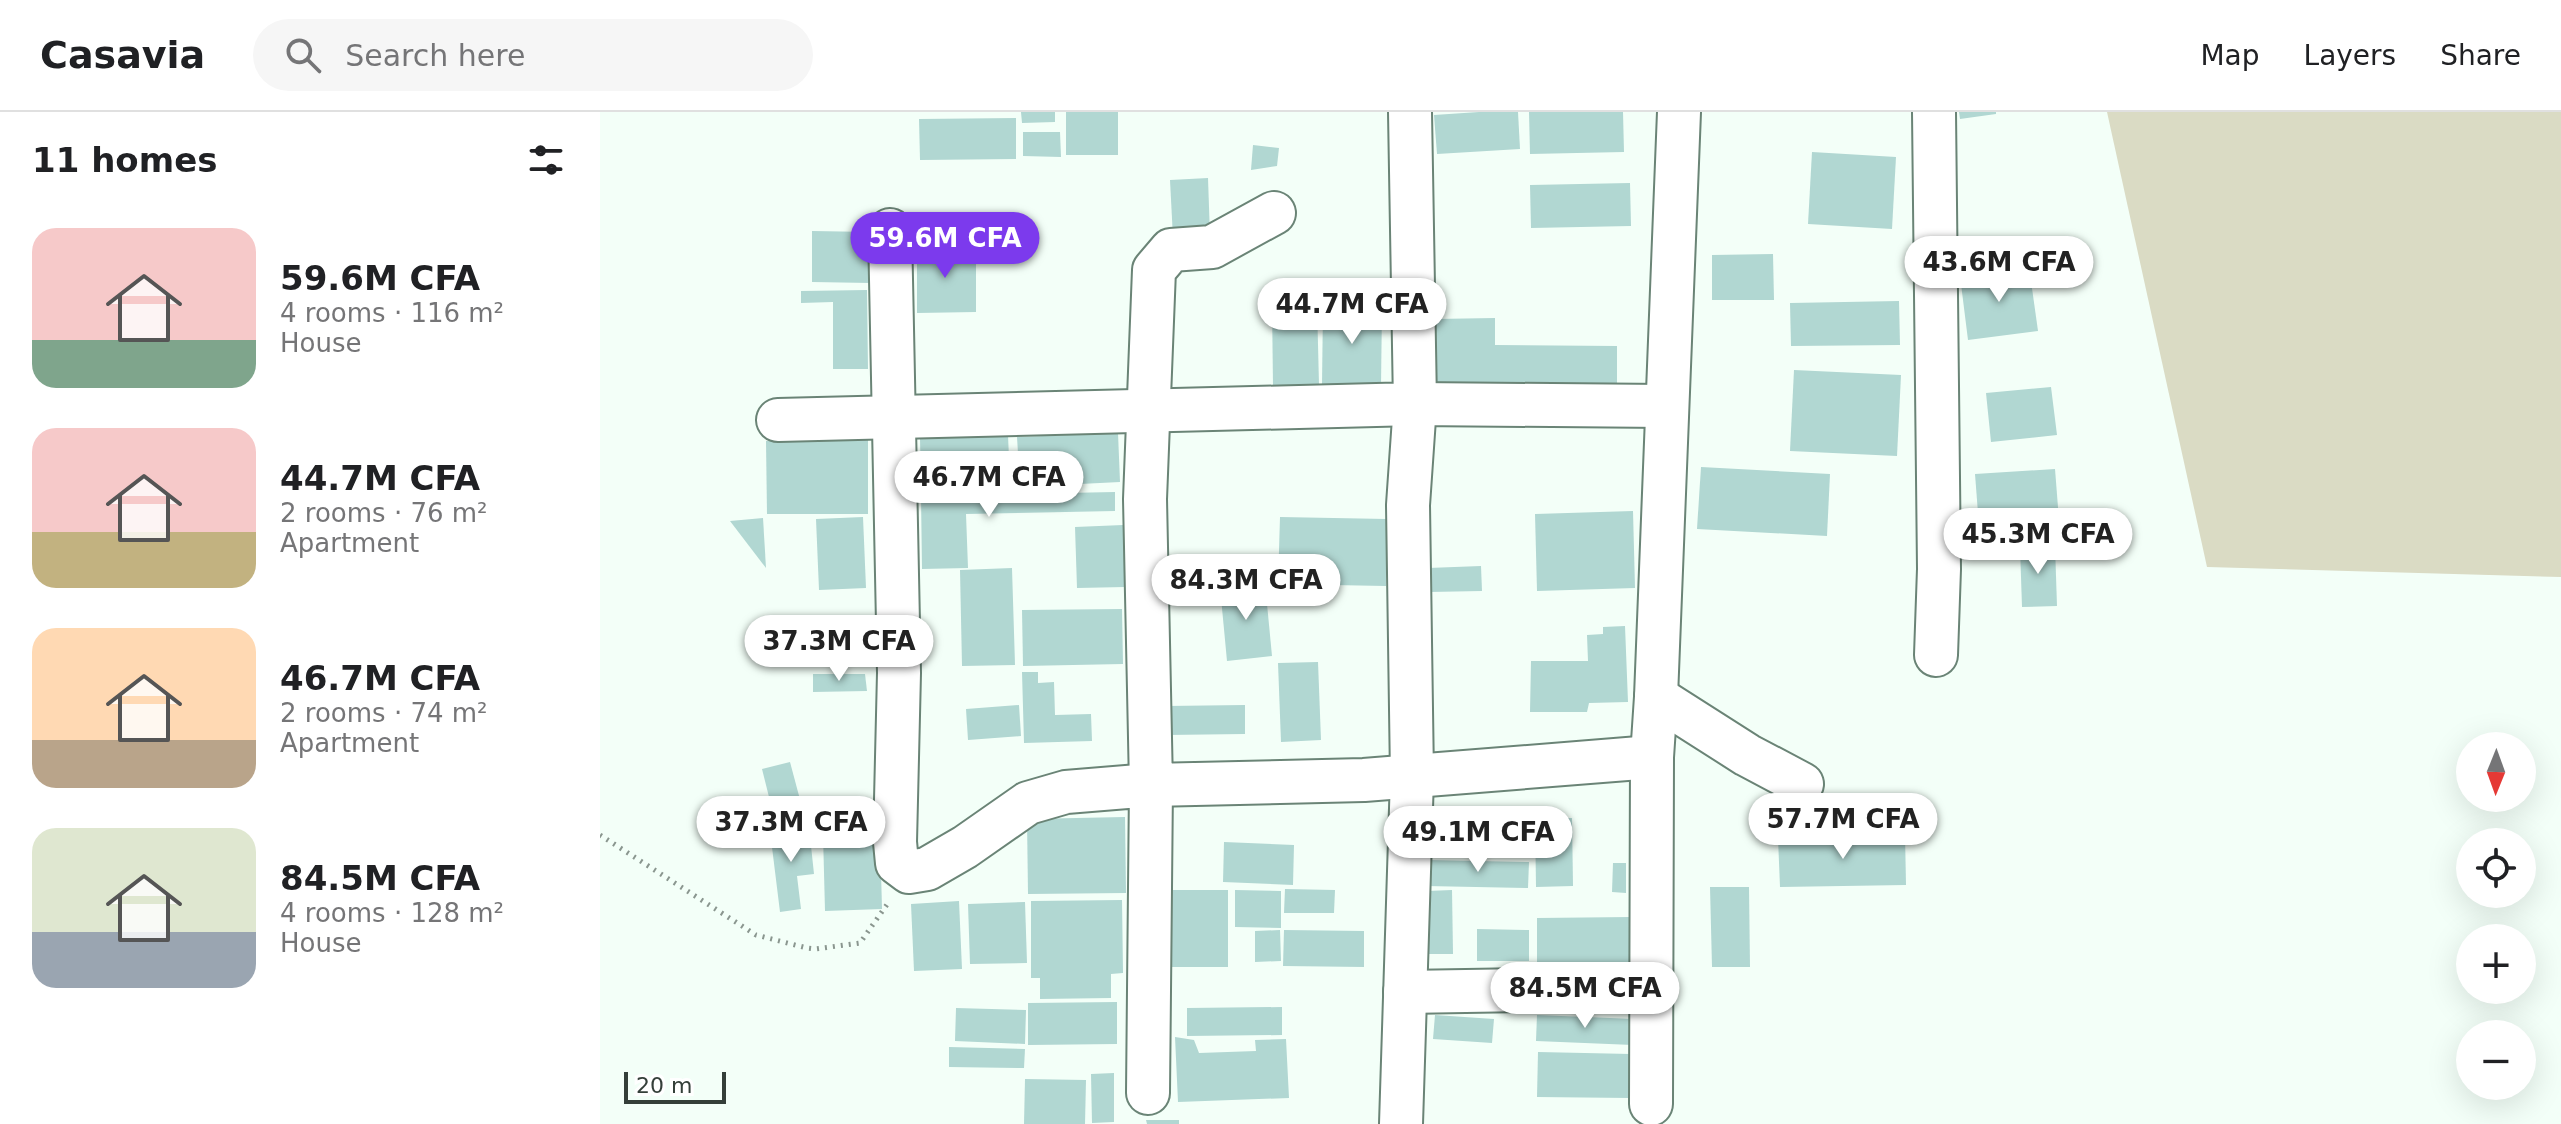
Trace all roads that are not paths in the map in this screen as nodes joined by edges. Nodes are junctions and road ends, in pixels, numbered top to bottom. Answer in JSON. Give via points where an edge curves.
{"nodes":[{"id":1,"x":1410,"y":112,"type":"edge"},
{"id":2,"x":1679,"y":112,"type":"edge"},
{"id":3,"x":1934,"y":112,"type":"edge"},
{"id":4,"x":1274,"y":213,"type":"dead end"},
{"id":5,"x":890,"y":230,"type":"dead end"},
{"id":6,"x":1415,"y":404,"type":"junction"},
{"id":7,"x":1666,"y":406,"type":"junction"},
{"id":8,"x":1147,"y":410,"type":"junction"},
{"id":9,"x":893,"y":417,"type":"junction"},
{"id":10,"x":778,"y":420,"type":"dead end"},
{"id":11,"x":1936,"y":655,"type":"dead end"},
{"id":12,"x":1656,"y":697,"type":"junction"},
{"id":13,"x":1652,"y":757,"type":"junction"},
{"id":14,"x":1412,"y":777,"type":"junction"},
{"id":15,"x":1802,"y":784,"type":"dead end"},
{"id":16,"x":1151,"y":785,"type":"junction"},
{"id":17,"x":1651,"y":988,"type":"junction"},
{"id":18,"x":1405,"y":992,"type":"junction"},
{"id":19,"x":1148,"y":1093,"type":"dead end"},
{"id":20,"x":1651,"y":1104,"type":"dead end"},
{"id":21,"x":1401,"y":1124,"type":"edge"}],
"edges":[{"from":1,"to":6,"type":"street"},
{"from":2,"to":7,"type":"street"},
{"from":3,"to":11,"type":"street"},
{"from":4,"to":8,"type":"street","via":[[1212,247],[1171,250],[1154,270]]},
{"from":5,"to":9,"type":"street"},
{"from":6,"to":7,"type":"street"},
{"from":6,"to":8,"type":"street"},
{"from":6,"to":14,"type":"street","via":[[1408,536]]},
{"from":7,"to":12,"type":"street"},
{"from":8,"to":9,"type":"street"},
{"from":8,"to":16,"type":"street"},
{"from":9,"to":10,"type":"street"},
{"from":9,"to":16,"type":"street","via":[[897,863],[909,872],[927,869],[1028,803],[1066,792]]},
{"from":12,"to":13,"type":"street"},
{"from":12,"to":15,"type":"street"},
{"from":13,"to":14,"type":"street"},
{"from":13,"to":17,"type":"street"},
{"from":14,"to":16,"type":"street"},
{"from":14,"to":18,"type":"street"},
{"from":16,"to":19,"type":"street"},
{"from":17,"to":18,"type":"street"},
{"from":17,"to":20,"type":"street"},
{"from":18,"to":21,"type":"street"}]}
